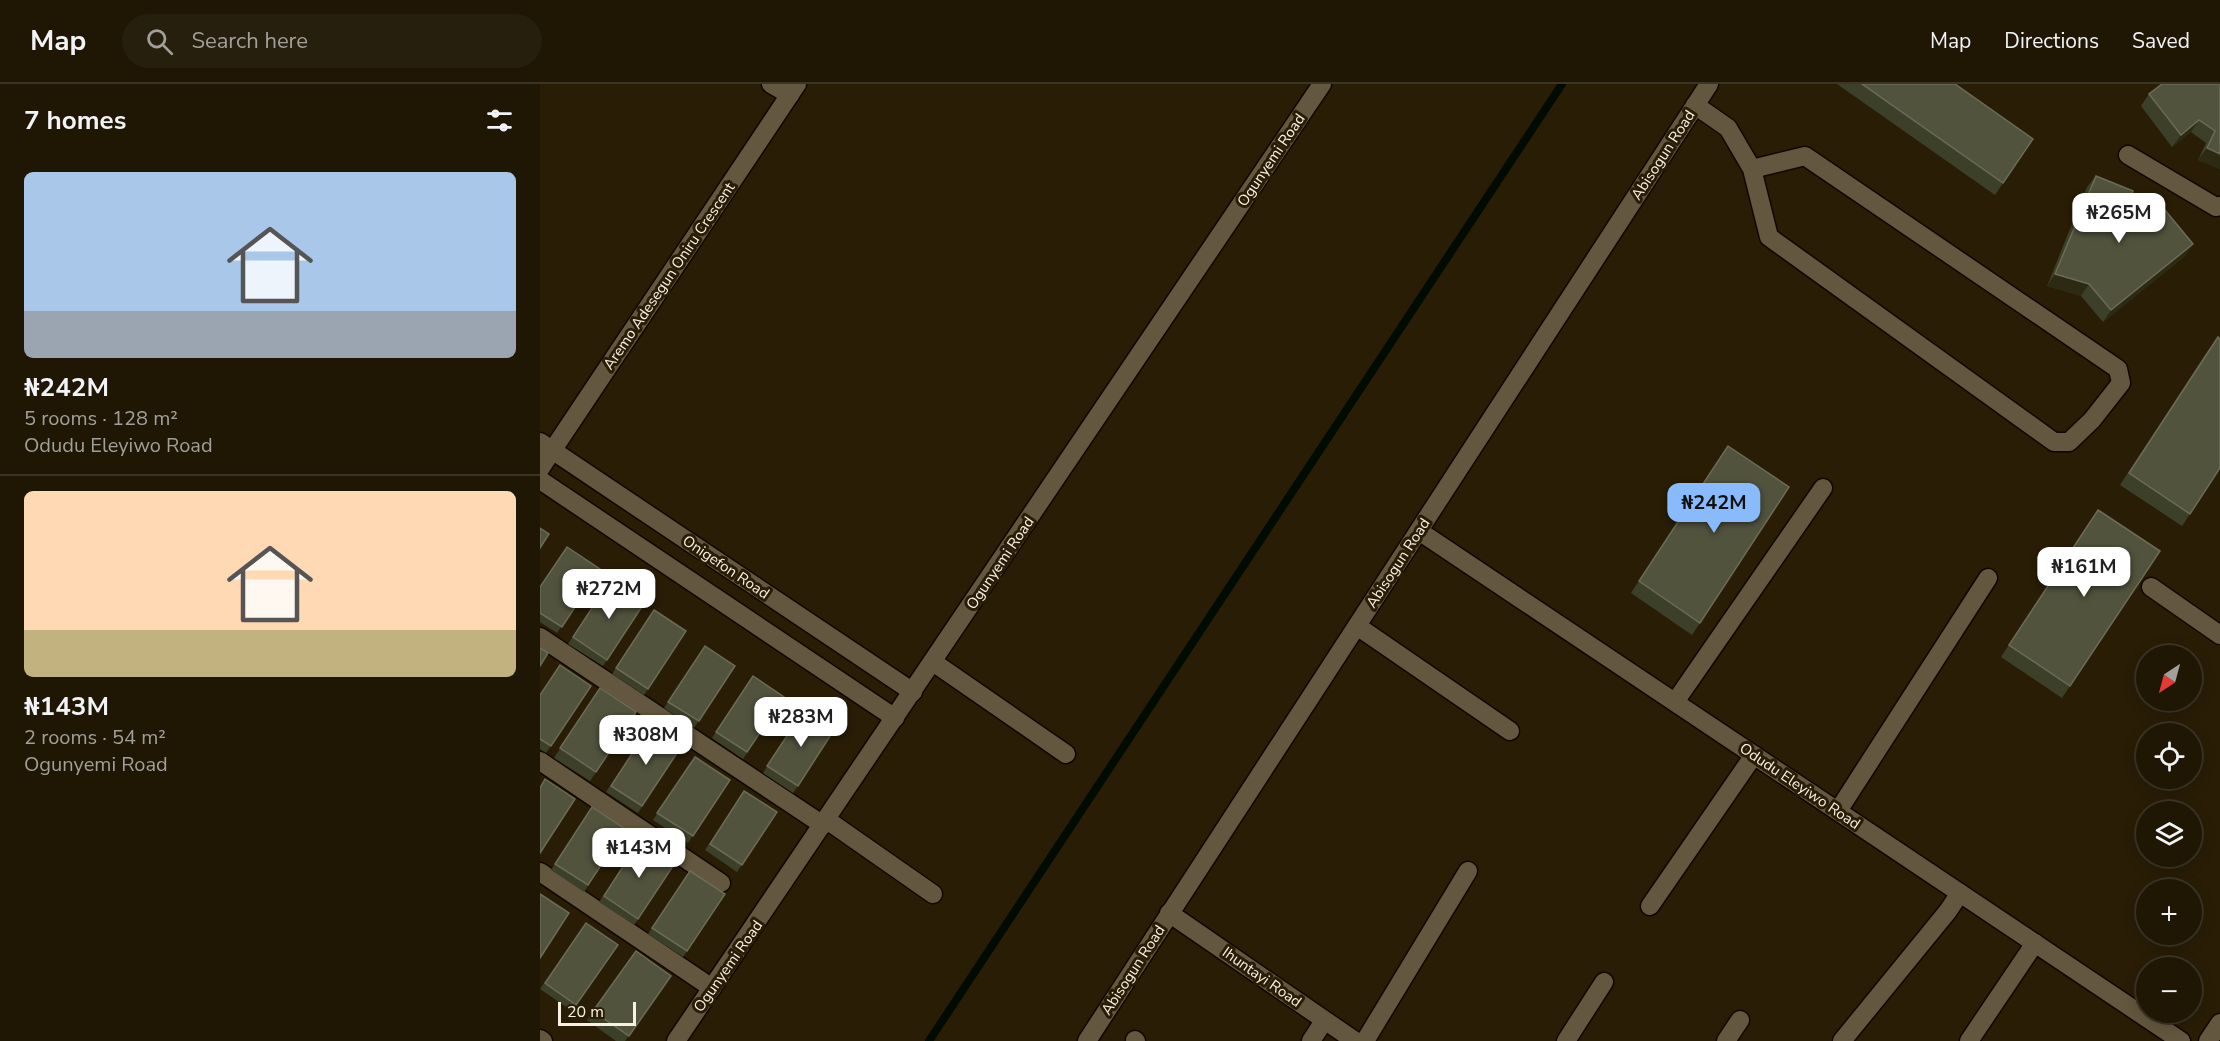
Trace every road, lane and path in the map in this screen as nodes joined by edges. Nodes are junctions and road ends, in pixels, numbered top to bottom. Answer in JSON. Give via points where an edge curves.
{"nodes":[{"id":1,"x":771,"y":84,"type":"edge"},
{"id":2,"x":1322,"y":84,"type":"edge"},
{"id":3,"x":1709,"y":84,"type":"edge"},
{"id":4,"x":793,"y":90,"type":"edge"},
{"id":5,"x":1695,"y":105,"type":"junction"},
{"id":6,"x":2128,"y":155,"type":"dead end"},
{"id":7,"x":1752,"y":169,"type":"junction"},
{"id":8,"x":2220,"y":206,"type":"edge"},
{"id":9,"x":546,"y":446,"type":"edge"},
{"id":10,"x":540,"y":469,"type":"edge"},
{"id":11,"x":540,"y":480,"type":"edge"},
{"id":12,"x":1823,"y":488,"type":"dead end"},
{"id":13,"x":1419,"y":531,"type":"junction"},
{"id":14,"x":1988,"y":578,"type":"dead end"},
{"id":15,"x":2151,"y":587,"type":"edge"},
{"id":16,"x":1356,"y":626,"type":"junction"},
{"id":17,"x":2220,"y":635,"type":"edge"},
{"id":18,"x":540,"y":637,"type":"edge"},
{"id":19,"x":933,"y":662,"type":"junction"},
{"id":20,"x":913,"y":692,"type":"junction"},
{"id":21,"x":1675,"y":702,"type":"junction"},
{"id":22,"x":895,"y":718,"type":"junction"},
{"id":23,"x":1510,"y":731,"type":"dead end"},
{"id":24,"x":1066,"y":754,"type":"dead end"},
{"id":25,"x":1754,"y":755,"type":"junction"},
{"id":26,"x":540,"y":761,"type":"edge"},
{"id":27,"x":1838,"y":812,"type":"junction"},
{"id":28,"x":825,"y":823,"type":"junction"},
{"id":29,"x":540,"y":872,"type":"edge"},
{"id":30,"x":1468,"y":872,"type":"dead end"},
{"id":31,"x":721,"y":883,"type":"dead end"},
{"id":32,"x":1960,"y":893,"type":"junction"},
{"id":33,"x":933,"y":894,"type":"dead end"},
{"id":34,"x":1650,"y":906,"type":"dead end"},
{"id":35,"x":1169,"y":913,"type":"junction"},
{"id":36,"x":2035,"y":943,"type":"junction"},
{"id":37,"x":1604,"y":982,"type":"dead end"},
{"id":38,"x":712,"y":988,"type":"junction"},
{"id":39,"x":1740,"y":1020,"type":"dead end"},
{"id":40,"x":1324,"y":1021,"type":"junction"},
{"id":41,"x":2220,"y":1023,"type":"edge"},
{"id":42,"x":676,"y":1041,"type":"edge"},
{"id":43,"x":1087,"y":1041,"type":"edge"},
{"id":44,"x":1311,"y":1041,"type":"edge"},
{"id":45,"x":1355,"y":1041,"type":"edge"},
{"id":46,"x":1365,"y":1041,"type":"edge"},
{"id":47,"x":1566,"y":1041,"type":"edge"},
{"id":48,"x":1726,"y":1041,"type":"edge"},
{"id":49,"x":1842,"y":1041,"type":"edge"},
{"id":50,"x":1969,"y":1041,"type":"edge"},
{"id":51,"x":2181,"y":1041,"type":"edge"},
{"id":52,"x":2208,"y":1041,"type":"edge"}],
"edges":[{"from":1,"to":4,"type":"street"},
{"from":2,"to":19,"type":"street","name":"Ogunyemi Road"},
{"from":3,"to":5,"type":"street","name":"Abisogun Road"},
{"from":4,"to":9,"type":"street","name":"Aremo Adesegun Oniru Crescent"},
{"from":5,"to":7,"type":"street","via":[[1728,128]]},
{"from":5,"to":13,"type":"street","name":"Abisogun Road"},
{"from":6,"to":8,"type":"street"},
{"from":7,"to":7,"type":"street","via":[[1769,237],[2054,442],[2069,442],[2121,383],[2118,369],[1805,156]]},
{"from":9,"to":10,"type":"street","name":"Aremo Adesegun Oniru Crescent"},
{"from":9,"to":20,"type":"street","name":"Onigefon Road"},
{"from":11,"to":22,"type":"street","name":"Onigefon Road"},
{"from":12,"to":21,"type":"street"},
{"from":13,"to":16,"type":"street","name":"Abisogun Road"},
{"from":13,"to":21,"type":"street","name":"Odudu Eleyiwo Road"},
{"from":14,"to":27,"type":"street"},
{"from":15,"to":17,"type":"street"},
{"from":16,"to":23,"type":"street"},
{"from":16,"to":35,"type":"street","name":"Abisogun Road"},
{"from":18,"to":28,"type":"street"},
{"from":19,"to":20,"type":"street","name":"Ogunyemi Road"},
{"from":19,"to":24,"type":"street"},
{"from":20,"to":22,"type":"street","name":"Ogunyemi Road"},
{"from":21,"to":25,"type":"street","name":"Odudu Eleyiwo Road"},
{"from":22,"to":28,"type":"street","name":"Ogunyemi Road"},
{"from":25,"to":27,"type":"street","name":"Odudu Eleyiwo Road"},
{"from":25,"to":34,"type":"street"},
{"from":26,"to":31,"type":"street"},
{"from":27,"to":32,"type":"street","name":"Odudu Eleyiwo Road"},
{"from":28,"to":33,"type":"street"},
{"from":28,"to":38,"type":"street","name":"Ogunyemi Road"},
{"from":29,"to":38,"type":"street"},
{"from":30,"to":46,"type":"street"},
{"from":32,"to":36,"type":"street","name":"Odudu Eleyiwo Road"},
{"from":32,"to":49,"type":"street"},
{"from":35,"to":40,"type":"street","name":"Ihuntayi Road"},
{"from":35,"to":43,"type":"street","name":"Abisogun Road"},
{"from":36,"to":50,"type":"street"},
{"from":36,"to":51,"type":"street","name":"Odudu Eleyiwo Road"},
{"from":37,"to":47,"type":"street"},
{"from":38,"to":42,"type":"street","name":"Ogunyemi Road"},
{"from":39,"to":48,"type":"street"},
{"from":40,"to":44,"type":"street"},
{"from":40,"to":45,"type":"street","name":"Ihuntayi Road"},
{"from":41,"to":52,"type":"street"}]}
